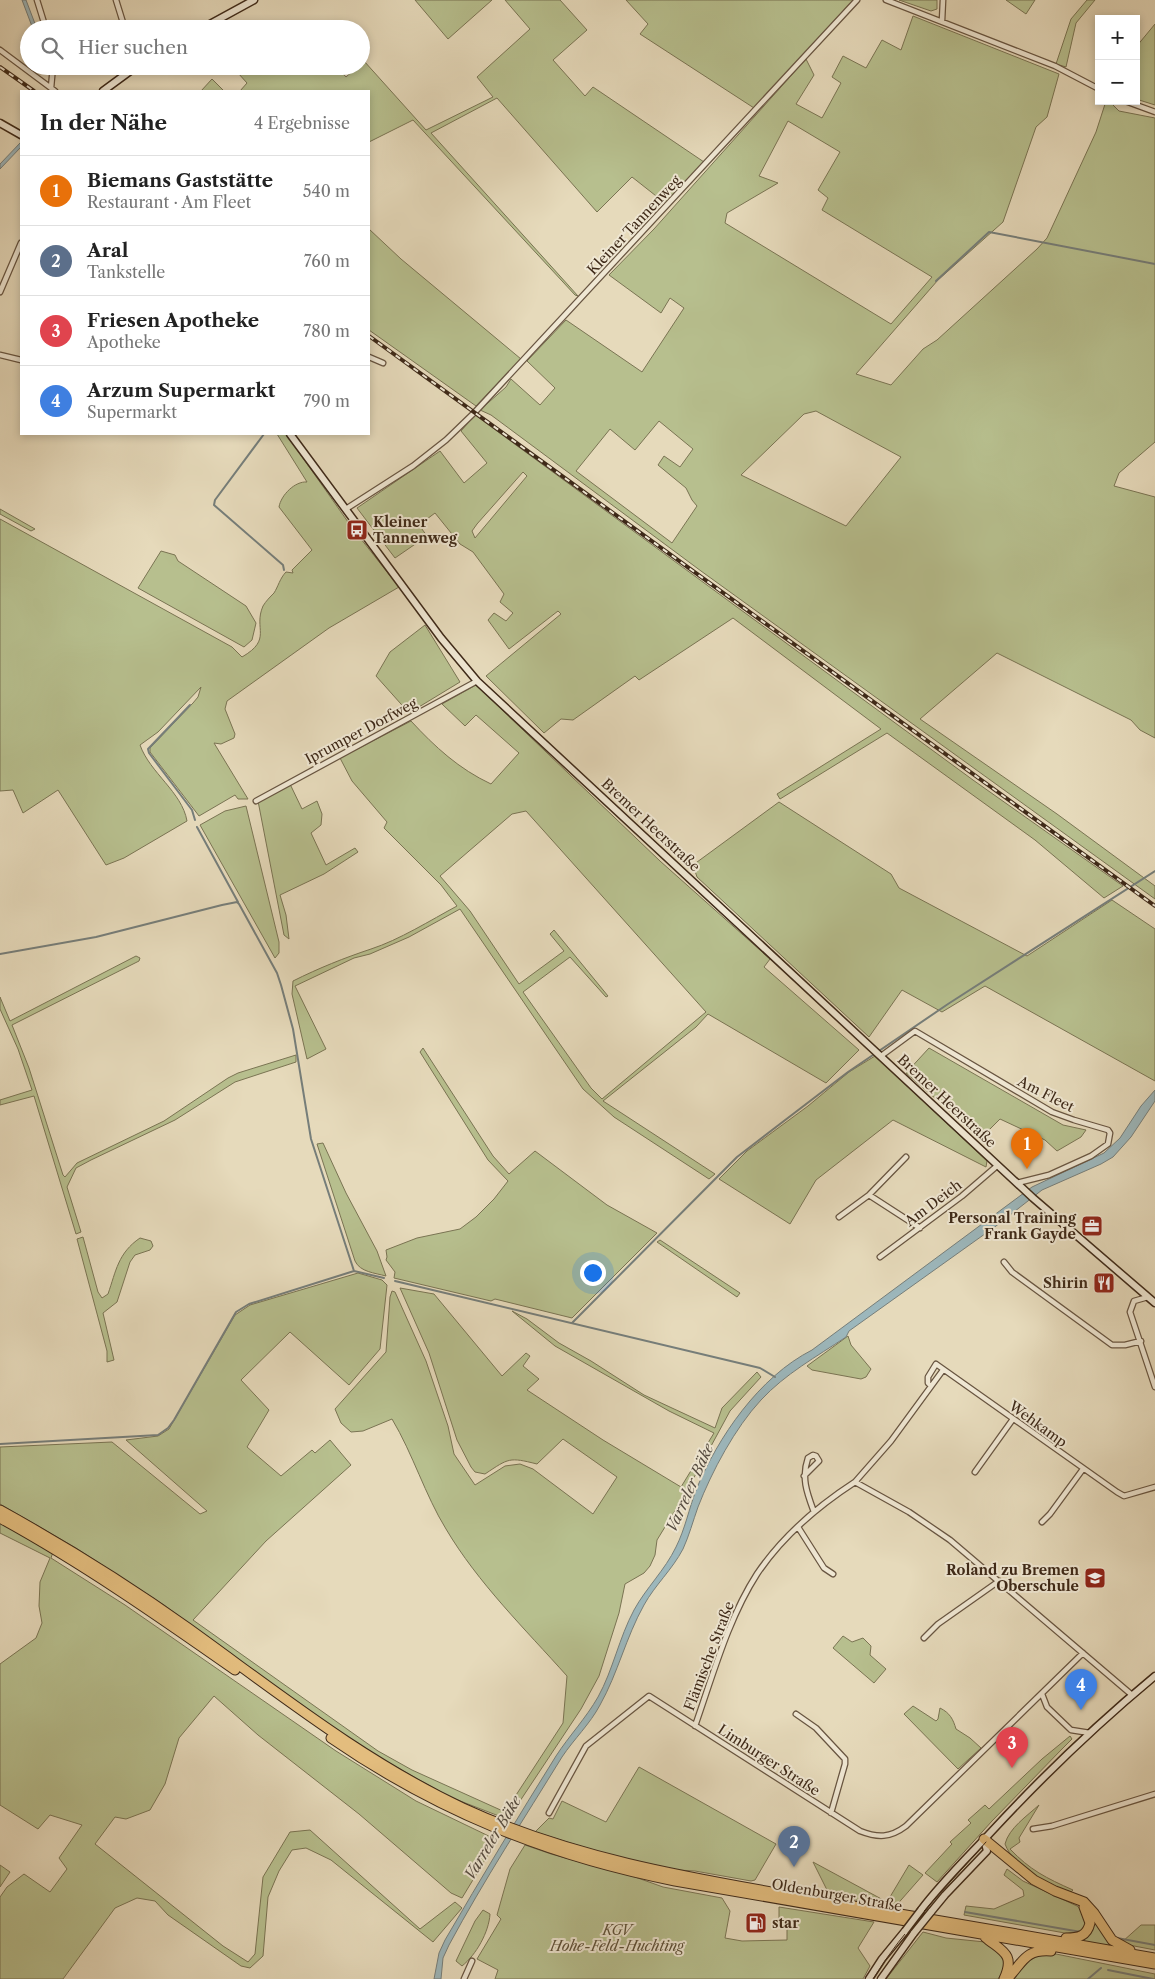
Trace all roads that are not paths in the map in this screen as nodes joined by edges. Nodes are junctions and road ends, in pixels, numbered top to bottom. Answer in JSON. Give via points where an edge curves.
{"nodes":[{"id":1,"x":37,"y":0,"type":"edge"},
{"id":2,"x":116,"y":0,"type":"edge"},
{"id":3,"x":237,"y":0,"type":"edge"},
{"id":4,"x":254,"y":0,"type":"edge"},
{"id":5,"x":857,"y":0,"type":"edge"},
{"id":6,"x":886,"y":0,"type":"edge"},
{"id":7,"x":943,"y":0,"type":"edge"},
{"id":8,"x":241,"y":7,"type":"junction"},
{"id":9,"x":43,"y":20,"type":"edge"},
{"id":10,"x":122,"y":20,"type":"edge"},
{"id":11,"x":217,"y":20,"type":"edge"},
{"id":12,"x":942,"y":21,"type":"junction"},
{"id":13,"x":0,"y":50,"type":"edge"},
{"id":14,"x":20,"y":66,"type":"edge"},
{"id":15,"x":32,"y":75,"type":"edge"},
{"id":16,"x":53,"y":75,"type":"edge"},
{"id":17,"x":125,"y":75,"type":"edge"},
{"id":18,"x":1095,"y":87,"type":"edge"},
{"id":19,"x":53,"y":90,"type":"edge"},
{"id":20,"x":105,"y":90,"type":"edge"},
{"id":21,"x":1136,"y":105,"type":"edge"},
{"id":22,"x":1155,"y":112,"type":"edge"},
{"id":23,"x":0,"y":123,"type":"edge"},
{"id":24,"x":20,"y":134,"type":"edge"},
{"id":25,"x":20,"y":245,"type":"edge"},
{"id":26,"x":0,"y":292,"type":"edge"},
{"id":27,"x":0,"y":355,"type":"edge"},
{"id":28,"x":370,"y":358,"type":"edge"},
{"id":29,"x":20,"y":360,"type":"edge"},
{"id":30,"x":383,"y":363,"type":"dead end"},
{"id":31,"x":291,"y":435,"type":"edge"},
{"id":32,"x":346,"y":509,"type":"junction"},
{"id":33,"x":476,"y":681,"type":"junction"},
{"id":34,"x":256,"y":801,"type":"dead end"},
{"id":35,"x":880,"y":1056,"type":"junction"},
{"id":36,"x":906,"y":1157,"type":"dead end"},
{"id":37,"x":998,"y":1166,"type":"junction"},
{"id":38,"x":1017,"y":1183,"type":"junction"},
{"id":39,"x":869,"y":1195,"type":"junction"},
{"id":40,"x":839,"y":1217,"type":"dead end"},
{"id":41,"x":920,"y":1228,"type":"junction"},
{"id":42,"x":880,"y":1257,"type":"dead end"},
{"id":43,"x":1004,"y":1262,"type":"dead end"},
{"id":44,"x":1148,"y":1297,"type":"junction"},
{"id":45,"x":1155,"y":1304,"type":"edge"},
{"id":46,"x":1141,"y":1341,"type":"junction"},
{"id":47,"x":944,"y":1370,"type":"junction"},
{"id":48,"x":931,"y":1386,"type":"junction"},
{"id":49,"x":1155,"y":1387,"type":"edge"},
{"id":50,"x":1013,"y":1419,"type":"junction"},
{"id":51,"x":1084,"y":1469,"type":"junction"},
{"id":52,"x":974,"y":1472,"type":"dead end"},
{"id":53,"x":804,"y":1476,"type":"junction"},
{"id":54,"x":855,"y":1482,"type":"junction"},
{"id":55,"x":1155,"y":1487,"type":"edge"},
{"id":56,"x":0,"y":1510,"type":"edge"},
{"id":57,"x":814,"y":1512,"type":"junction"},
{"id":58,"x":0,"y":1518,"type":"edge"},
{"id":59,"x":1042,"y":1522,"type":"dead end"},
{"id":60,"x":798,"y":1527,"type":"junction"},
{"id":61,"x":833,"y":1574,"type":"dead end"},
{"id":62,"x":999,"y":1581,"type":"junction"},
{"id":63,"x":924,"y":1638,"type":"dead end"},
{"id":64,"x":1083,"y":1653,"type":"junction"},
{"id":65,"x":1155,"y":1676,"type":"edge"},
{"id":66,"x":1042,"y":1694,"type":"junction"},
{"id":67,"x":1132,"y":1696,"type":"junction"},
{"id":68,"x":796,"y":1714,"type":"dead end"},
{"id":69,"x":695,"y":1726,"type":"junction"},
{"id":70,"x":1090,"y":1733,"type":"junction"},
{"id":71,"x":1155,"y":1794,"type":"edge"},
{"id":72,"x":549,"y":1813,"type":"dead end"},
{"id":73,"x":831,"y":1813,"type":"junction"},
{"id":74,"x":501,"y":1827,"type":"junction"},
{"id":75,"x":1033,"y":1828,"type":"dead end"},
{"id":76,"x":530,"y":1838,"type":"junction"},
{"id":77,"x":984,"y":1840,"type":"junction"},
{"id":78,"x":1080,"y":1901,"type":"junction"},
{"id":79,"x":983,"y":1935,"type":"junction"},
{"id":80,"x":1041,"y":1938,"type":"junction"},
{"id":81,"x":1076,"y":1951,"type":"junction"},
{"id":82,"x":1135,"y":1954,"type":"junction"},
{"id":83,"x":1155,"y":1958,"type":"edge"},
{"id":84,"x":472,"y":1961,"type":"dead end"},
{"id":85,"x":1155,"y":1964,"type":"edge"},
{"id":86,"x":464,"y":1979,"type":"edge"},
{"id":87,"x":869,"y":1979,"type":"edge"},
{"id":88,"x":881,"y":1979,"type":"edge"},
{"id":89,"x":1005,"y":1979,"type":"edge"}],
"edges":[{"from":1,"to":9,"type":"street"},
{"from":2,"to":10,"type":"street"},
{"from":3,"to":8,"type":"street"},
{"from":4,"to":8,"type":"main road"},
{"from":5,"to":32,"type":"street","name":"Kleiner Tannenweg","via":[[475,412],[413,466]]},
{"from":6,"to":12,"type":"street"},
{"from":7,"to":12,"type":"street"},
{"from":8,"to":11,"type":"main road"},
{"from":12,"to":18,"type":"street","via":[[1055,66]]},
{"from":13,"to":14,"type":"street"},
{"from":15,"to":19,"type":"street"},
{"from":16,"to":19,"type":"street"},
{"from":17,"to":20,"type":"main road"},
{"from":21,"to":22,"type":"street"},
{"from":23,"to":24,"type":"main road"},
{"from":25,"to":26,"type":"street"},
{"from":27,"to":29,"type":"street"},
{"from":28,"to":30,"type":"street"},
{"from":31,"to":32,"type":"main road","name":"Bremer Heerstraße"},
{"from":32,"to":33,"type":"main road","name":"Bremer Heerstraße"},
{"from":33,"to":34,"type":"street","name":"Iprumper Dorfweg"},
{"from":33,"to":35,"type":"main road","name":"Bremer Heerstraße"},
{"from":35,"to":37,"type":"main road","name":"Bremer Heerstraße"},
{"from":35,"to":38,"type":"street","name":"Am Fleet","via":[[914,1031],[1052,1112],[1110,1133],[1108,1144],[1091,1156],[1049,1175]]},
{"from":36,"to":39,"type":"street"},
{"from":37,"to":38,"type":"main road","name":"Bremer Heerstraße"},
{"from":37,"to":41,"type":"street","name":"Am Deich"},
{"from":38,"to":44,"type":"main road","name":"Bremer Heerstraße"},
{"from":39,"to":40,"type":"street"},
{"from":39,"to":41,"type":"street"},
{"from":41,"to":42,"type":"street","name":"Am Deich"},
{"from":43,"to":46,"type":"street","via":[[1012,1272],[1112,1345]]},
{"from":44,"to":45,"type":"main road","name":"Bremer Heerstraße"},
{"from":44,"to":46,"type":"street","via":[[1134,1301],[1130,1312]]},
{"from":46,"to":49,"type":"street"},
{"from":47,"to":48,"type":"street","name":"Flämische Straße"},
{"from":47,"to":48,"type":"street","via":[[936,1364],[928,1377]]},
{"from":47,"to":50,"type":"street","name":"Wehkamp"},
{"from":48,"to":54,"type":"street","name":"Flämische Straße","via":[[891,1441]]},
{"from":50,"to":51,"type":"street","name":"Wehkamp"},
{"from":50,"to":52,"type":"street"},
{"from":51,"to":55,"type":"street","name":"Wehkamp","via":[[1124,1496]]},
{"from":51,"to":59,"type":"street"},
{"from":53,"to":53,"type":"street","via":[[819,1461],[816,1456],[808,1458]]},
{"from":53,"to":57,"type":"street"},
{"from":54,"to":57,"type":"street","name":"Flämische Straße"},
{"from":54,"to":62,"type":"street","via":[[909,1512],[950,1540]]},
{"from":56,"to":74,"type":"highway","via":[[163,1611],[294,1706],[393,1771]]},
{"from":57,"to":60,"type":"street","name":"Flämische Straße"},
{"from":58,"to":74,"type":"highway","via":[[78,1563],[154,1613],[379,1770],[450,1808]]},
{"from":60,"to":61,"type":"street","via":[[824,1568]]},
{"from":60,"to":69,"type":"street","name":"Flämische Straße","via":[[757,1574],[736,1614]]},
{"from":62,"to":63,"type":"street","via":[[938,1624]]},
{"from":62,"to":64,"type":"street"},
{"from":64,"to":66,"type":"street"},
{"from":64,"to":67,"type":"street"},
{"from":65,"to":67,"type":"main road"},
{"from":66,"to":70,"type":"street","via":[[1047,1707],[1071,1730]]},
{"from":66,"to":73,"type":"street","name":"Limburger Straße","via":[[906,1826],[890,1836],[880,1837],[860,1831]]},
{"from":67,"to":70,"type":"main road"},
{"from":68,"to":73,"type":"street","via":[[816,1728],[845,1760]]},
{"from":69,"to":72,"type":"street","name":"Limburger Straße","via":[[648,1696],[586,1746]]},
{"from":69,"to":73,"type":"street","name":"Limburger Straße"},
{"from":70,"to":77,"type":"main road"},
{"from":71,"to":75,"type":"street","via":[[1052,1826]]},
{"from":74,"to":76,"type":"highway","name":"Oldenburger Straße"},
{"from":76,"to":79,"type":"highway","name":"Oldenburger Straße","via":[[601,1864],[656,1877]]},
{"from":76,"to":80,"type":"highway","name":"Oldenburger Straße","via":[[677,1875]]},
{"from":77,"to":78,"type":"highway","via":[[1034,1880]]},
{"from":77,"to":87,"type":"main road","bridge":true,"via":[[921,1910]]},
{"from":77,"to":88,"type":"main road","bridge":true,"via":[[987,1851],[945,1895]]},
{"from":78,"to":80,"type":"highway","via":[[1089,1917],[1086,1934],[1078,1938]]},
{"from":78,"to":82,"type":"highway","via":[[1089,1906],[1112,1940]]},
{"from":79,"to":81,"type":"highway","name":"Oldenburger Straße"},
{"from":79,"to":89,"type":"highway","via":[[1001,1948],[1008,1958]]},
{"from":80,"to":82,"type":"highway","name":"Oldenburger Straße"},
{"from":81,"to":85,"type":"highway","name":"Oldenburger Straße"},
{"from":81,"to":89,"type":"highway","via":[[1042,1950],[1031,1953]]},
{"from":82,"to":83,"type":"highway","name":"Oldenburger Straße"},
{"from":84,"to":86,"type":"street"}]}
